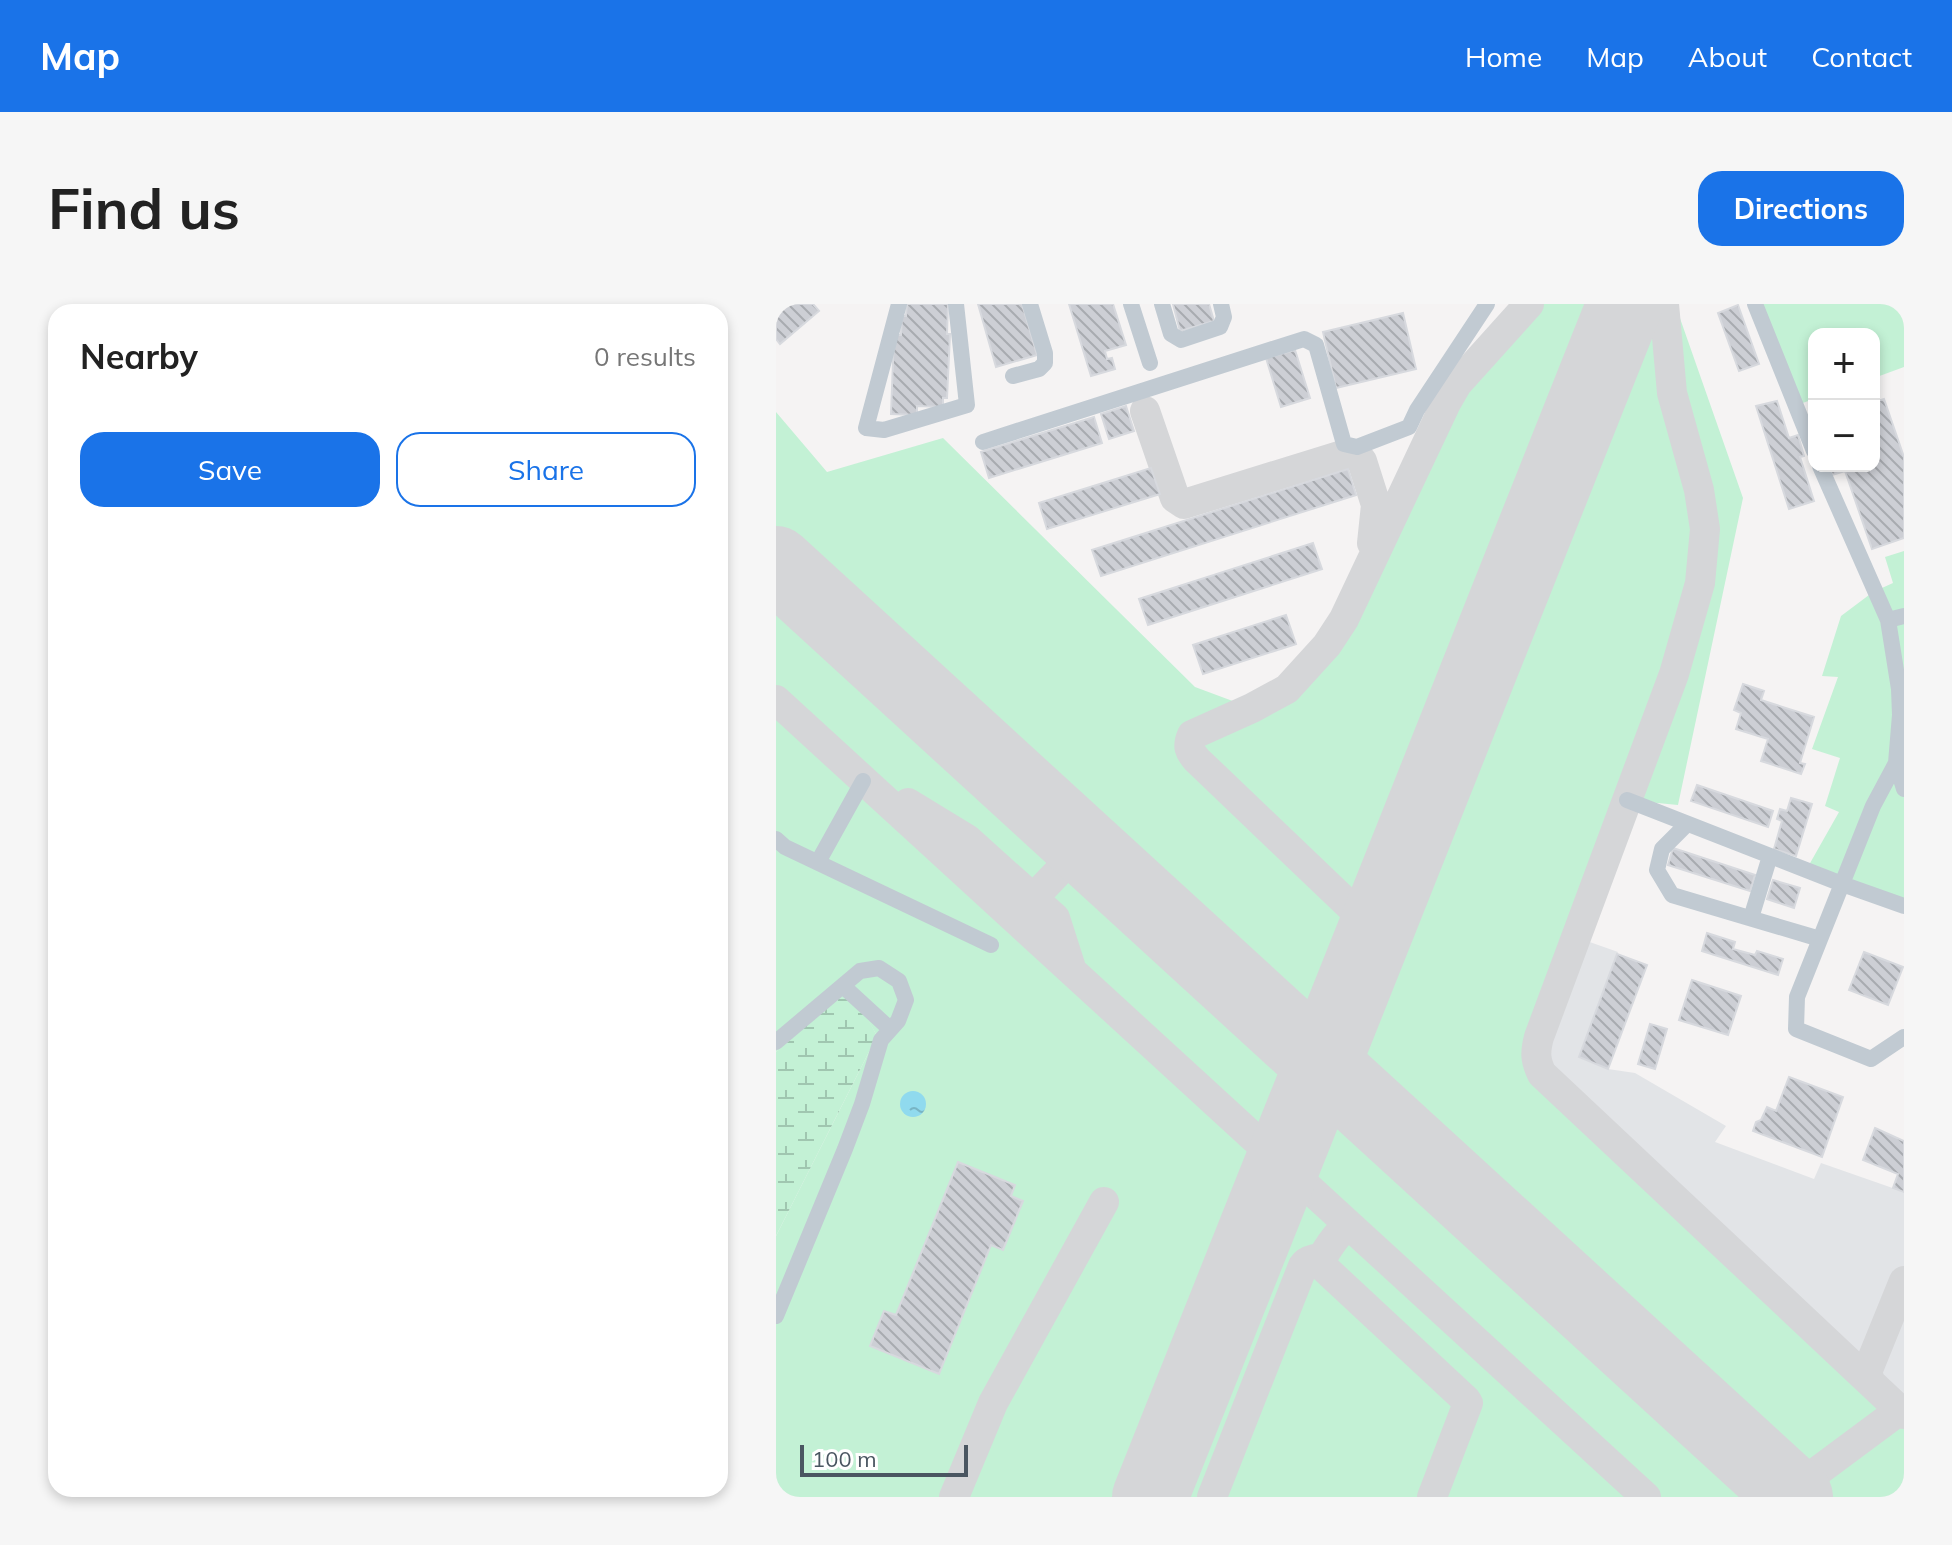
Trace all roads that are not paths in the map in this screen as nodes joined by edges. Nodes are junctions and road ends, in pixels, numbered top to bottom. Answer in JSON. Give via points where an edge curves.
{"nodes":[{"id":1,"x":899,"y":304,"type":"edge"},
{"id":2,"x":956,"y":304,"type":"edge"},
{"id":3,"x":1030,"y":304,"type":"edge"},
{"id":4,"x":1131,"y":304,"type":"edge"},
{"id":5,"x":1162,"y":304,"type":"edge"},
{"id":6,"x":1221,"y":304,"type":"edge"},
{"id":7,"x":1487,"y":304,"type":"edge"},
{"id":8,"x":1755,"y":304,"type":"edge"},
{"id":9,"x":1150,"y":363,"type":"dead end"},
{"id":10,"x":1013,"y":376,"type":"dead end"},
{"id":11,"x":1808,"y":436,"type":"edge"},
{"id":12,"x":983,"y":442,"type":"dead end"},
{"id":13,"x":1823,"y":472,"type":"edge"},
{"id":14,"x":1896,"y":618,"type":"edge"},
{"id":15,"x":1896,"y":763,"type":"junction"},
{"id":16,"x":863,"y":781,"type":"dead end"},
{"id":17,"x":1904,"y":789,"type":"edge"},
{"id":18,"x":1627,"y":800,"type":"dead end"},
{"id":19,"x":1687,"y":824,"type":"junction"},
{"id":20,"x":776,"y":839,"type":"edge"},
{"id":21,"x":1770,"y":856,"type":"junction"},
{"id":22,"x":818,"y":862,"type":"junction"},
{"id":23,"x":1842,"y":884,"type":"junction"},
{"id":24,"x":1904,"y":906,"type":"edge"},
{"id":25,"x":1751,"y":918,"type":"junction"},
{"id":26,"x":1820,"y":939,"type":"junction"},
{"id":27,"x":991,"y":945,"type":"dead end"},
{"id":28,"x":843,"y":986,"type":"junction"},
{"id":29,"x":886,"y":1034,"type":"junction"},
{"id":30,"x":1904,"y":1037,"type":"edge"},
{"id":31,"x":776,"y":1042,"type":"edge"},
{"id":32,"x":776,"y":1316,"type":"edge"}],
"edges":[{"from":1,"to":2,"type":"street","via":[[866,428],[884,430],[967,405]]},
{"from":3,"to":10,"type":"street","via":[[1045,363]]},
{"from":4,"to":9,"type":"street"},
{"from":5,"to":6,"type":"street","via":[[1171,334],[1181,340],[1220,327]]},
{"from":7,"to":12,"type":"street","via":[[1409,427],[1357,447],[1344,444],[1316,345],[1304,339]]},
{"from":8,"to":11,"type":"street"},
{"from":13,"to":14,"type":"street"},
{"from":14,"to":15,"type":"street"},
{"from":15,"to":17,"type":"street"},
{"from":15,"to":23,"type":"street"},
{"from":16,"to":22,"type":"street"},
{"from":18,"to":19,"type":"street"},
{"from":19,"to":21,"type":"street"},
{"from":19,"to":25,"type":"street","via":[[1662,849],[1657,870],[1672,895]]},
{"from":20,"to":22,"type":"street"},
{"from":21,"to":23,"type":"street"},
{"from":21,"to":25,"type":"street"},
{"from":22,"to":27,"type":"street"},
{"from":23,"to":24,"type":"street"},
{"from":23,"to":26,"type":"street"},
{"from":25,"to":26,"type":"street"},
{"from":26,"to":30,"type":"street","via":[[1797,997],[1796,1029],[1871,1059]]},
{"from":28,"to":29,"type":"street"},
{"from":28,"to":29,"type":"street","via":[[860,971],[879,968],[899,981],[906,1000]]},
{"from":28,"to":31,"type":"street"},
{"from":29,"to":32,"type":"street"}]}
